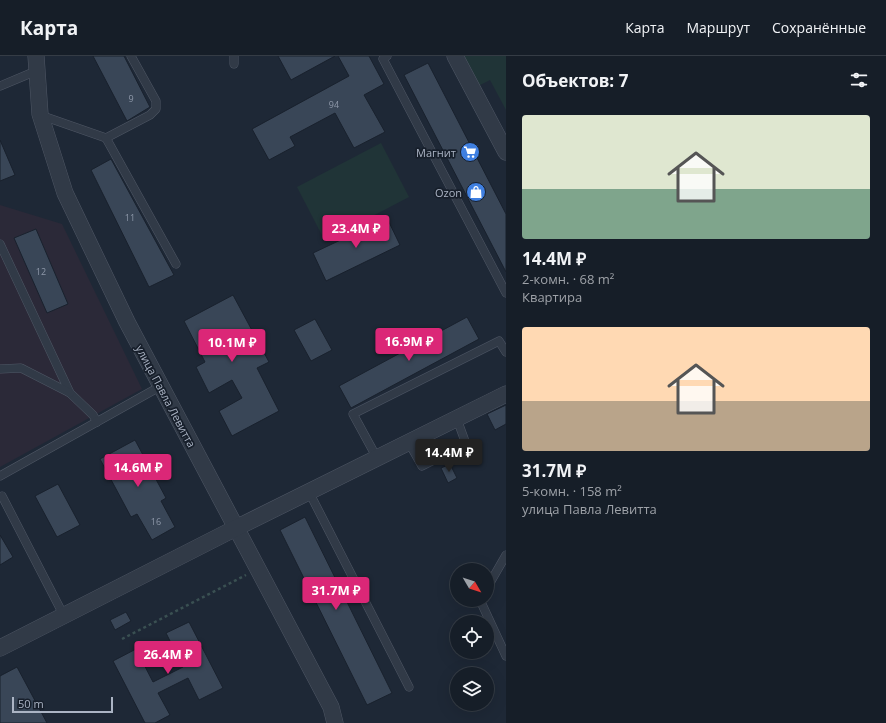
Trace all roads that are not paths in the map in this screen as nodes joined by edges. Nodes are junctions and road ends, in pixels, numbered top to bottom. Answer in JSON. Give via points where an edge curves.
{"nodes":[{"id":1,"x":131,"y":56,"type":"edge"},
{"id":2,"x":388,"y":56,"type":"edge"},
{"id":3,"x":455,"y":56,"type":"edge"},
{"id":4,"x":36,"y":63,"type":"edge"},
{"id":5,"x":0,"y":86,"type":"edge"},
{"id":6,"x":40,"y":114,"type":"junction"},
{"id":7,"x":106,"y":138,"type":"junction"},
{"id":8,"x":506,"y":152,"type":"edge"},
{"id":9,"x":0,"y":244,"type":"edge"},
{"id":10,"x":176,"y":264,"type":"dead end"},
{"id":11,"x":506,"y":293,"type":"edge"},
{"id":12,"x":506,"y":352,"type":"edge"},
{"id":13,"x":0,"y":369,"type":"edge"},
{"id":14,"x":161,"y":386,"type":"junction"},
{"id":15,"x":70,"y":393,"type":"junction"},
{"id":16,"x":506,"y":394,"type":"edge"},
{"id":17,"x":457,"y":419,"type":"junction"},
{"id":18,"x":97,"y":422,"type":"junction"},
{"id":19,"x":409,"y":443,"type":"junction"},
{"id":20,"x":377,"y":458,"type":"junction"},
{"id":21,"x":0,"y":476,"type":"edge"},
{"id":22,"x":309,"y":492,"type":"junction"},
{"id":23,"x":2,"y":496,"type":"dead end"},
{"id":24,"x":237,"y":528,"type":"junction"},
{"id":25,"x":506,"y":555,"type":"edge"},
{"id":26,"x":494,"y":576,"type":"edge"},
{"id":27,"x":483,"y":607,"type":"edge"},
{"id":28,"x":64,"y":616,"type":"junction"},
{"id":29,"x":0,"y":648,"type":"edge"},
{"id":30,"x":506,"y":656,"type":"edge"},
{"id":31,"x":409,"y":687,"type":"dead end"},
{"id":32,"x":334,"y":723,"type":"edge"}],
"edges":[{"from":1,"to":7,"type":"lane","via":[[156,101],[156,109]]},
{"from":2,"to":11,"type":"lane","via":[[383,58]]},
{"from":3,"to":8,"type":"street"},
{"from":4,"to":5,"type":"lane"},
{"from":4,"to":6,"type":"street","name":"улица Павла Левитта"},
{"from":6,"to":7,"type":"lane"},
{"from":6,"to":14,"type":"street","name":"улица Павла Левитта","via":[[65,193]]},
{"from":7,"to":10,"type":"lane"},
{"from":9,"to":15,"type":"lane"},
{"from":12,"to":20,"type":"lane","via":[[499,341],[353,414]]},
{"from":13,"to":15,"type":"lane","via":[[21,368]]},
{"from":14,"to":18,"type":"lane"},
{"from":14,"to":24,"type":"street","name":"улица Павла Левитта"},
{"from":15,"to":18,"type":"lane"},
{"from":16,"to":17,"type":"street"},
{"from":17,"to":19,"type":"street"},
{"from":17,"to":19,"type":"lane","via":[[466,444],[422,466]]},
{"from":18,"to":21,"type":"lane"},
{"from":19,"to":20,"type":"street"},
{"from":20,"to":22,"type":"street"},
{"from":22,"to":24,"type":"street"},
{"from":22,"to":31,"type":"lane"},
{"from":23,"to":28,"type":"lane"},
{"from":24,"to":28,"type":"street"},
{"from":24,"to":32,"type":"street","name":"улица Павла Левитта","via":[[330,707]]},
{"from":25,"to":26,"type":"lane"},
{"from":27,"to":30,"type":"lane"},
{"from":28,"to":29,"type":"street"}]}
